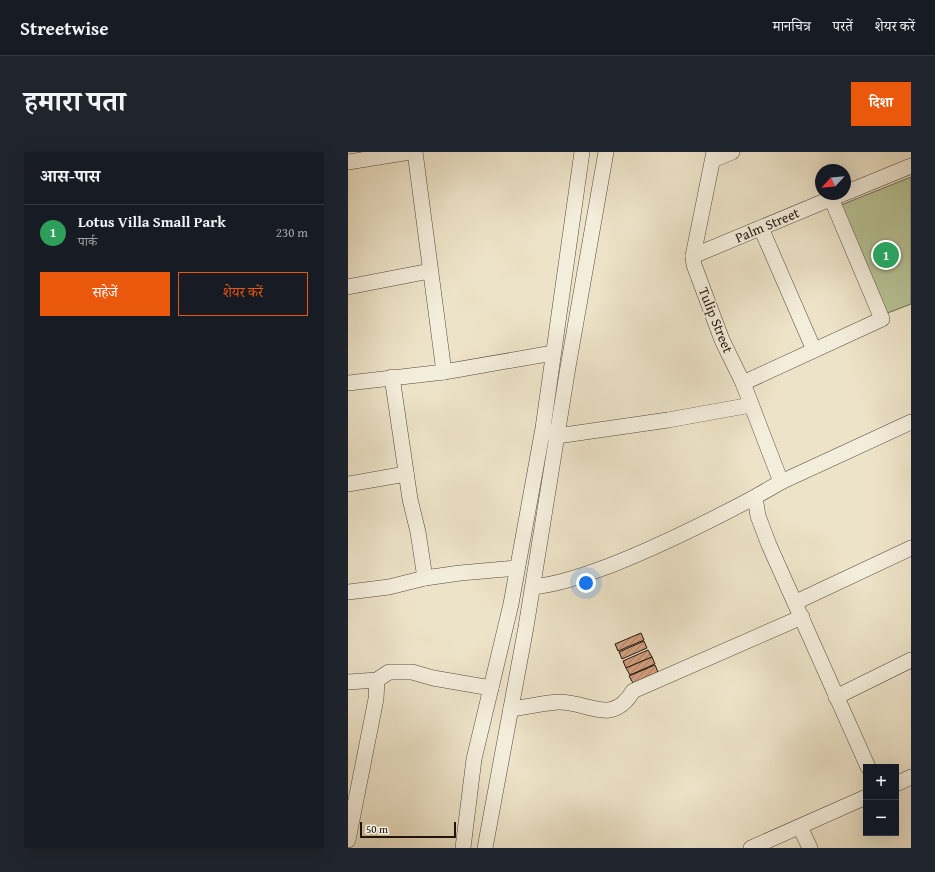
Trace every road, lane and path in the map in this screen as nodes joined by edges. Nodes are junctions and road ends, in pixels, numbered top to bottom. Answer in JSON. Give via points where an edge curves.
{"nodes":[{"id":1,"x":410,"y":152,"type":"edge"},
{"id":2,"x":415,"y":152,"type":"edge"},
{"id":3,"x":582,"y":152,"type":"edge"},
{"id":4,"x":606,"y":152,"type":"edge"},
{"id":5,"x":732,"y":152,"type":"edge"},
{"id":6,"x":714,"y":156,"type":"edge"},
{"id":7,"x":348,"y":162,"type":"edge"},
{"id":8,"x":911,"y":166,"type":"edge"},
{"id":9,"x":851,"y":191,"type":"edge"},
{"id":10,"x":827,"y":200,"type":"edge"},
{"id":11,"x":837,"y":200,"type":"edge"},
{"id":12,"x":761,"y":228,"type":"junction"},
{"id":13,"x":694,"y":261,"type":"junction"},
{"id":14,"x":430,"y":270,"type":"junction"},
{"id":15,"x":348,"y":287,"type":"edge"},
{"id":16,"x":814,"y":350,"type":"junction"},
{"id":17,"x":553,"y":353,"type":"junction"},
{"id":18,"x":444,"y":372,"type":"junction"},
{"id":19,"x":392,"y":377,"type":"junction"},
{"id":20,"x":348,"y":383,"type":"edge"},
{"id":21,"x":743,"y":383,"type":"junction"},
{"id":22,"x":751,"y":405,"type":"junction"},
{"id":23,"x":911,"y":422,"type":"edge"},
{"id":24,"x":543,"y":428,"type":"junction"},
{"id":25,"x":557,"y":436,"type":"junction"},
{"id":26,"x":406,"y":474,"type":"junction"},
{"id":27,"x":781,"y":482,"type":"junction"},
{"id":28,"x":348,"y":484,"type":"edge"},
{"id":29,"x":755,"y":497,"type":"junction"},
{"id":30,"x":911,"y":548,"type":"edge"},
{"id":31,"x":517,"y":568,"type":"junction"},
{"id":32,"x":425,"y":578,"type":"junction"},
{"id":33,"x":533,"y":587,"type":"junction"},
{"id":34,"x":348,"y":592,"type":"edge"},
{"id":35,"x":796,"y":602,"type":"junction"},
{"id":36,"x":802,"y":617,"type":"junction"},
{"id":37,"x":911,"y":660,"type":"edge"},
{"id":38,"x":377,"y":680,"type":"junction"},
{"id":39,"x":348,"y":682,"type":"edge"},
{"id":40,"x":490,"y":688,"type":"junction"},
{"id":41,"x":836,"y":697,"type":"junction"},
{"id":42,"x":511,"y":709,"type":"junction"},
{"id":43,"x":867,"y":764,"type":"edge"},
{"id":44,"x":354,"y":774,"type":"edge"},
{"id":45,"x":911,"y":777,"type":"edge"},
{"id":46,"x":899,"y":783,"type":"edge"},
{"id":47,"x":863,"y":798,"type":"edge"},
{"id":48,"x":800,"y":827,"type":"junction"},
{"id":49,"x":348,"y":840,"type":"edge"},
{"id":50,"x":463,"y":848,"type":"edge"},
{"id":51,"x":485,"y":848,"type":"edge"},
{"id":52,"x":751,"y":848,"type":"edge"},
{"id":53,"x":810,"y":848,"type":"edge"}],
"edges":[{"from":1,"to":7,"type":"street"},
{"from":2,"to":14,"type":"street"},
{"from":3,"to":17,"type":"street"},
{"from":4,"to":25,"type":"street"},
{"from":5,"to":6,"type":"street"},
{"from":6,"to":13,"type":"street"},
{"from":8,"to":9,"type":"street"},
{"from":10,"to":12,"type":"street","name":"Palm Street"},
{"from":11,"to":16,"type":"street","via":[[882,319]]},
{"from":12,"to":13,"type":"street","name":"Palm Street"},
{"from":12,"to":16,"type":"street"},
{"from":13,"to":21,"type":"street","name":"Tulip Street","via":[[722,340]]},
{"from":14,"to":15,"type":"street"},
{"from":14,"to":18,"type":"street"},
{"from":16,"to":21,"type":"street"},
{"from":17,"to":18,"type":"street"},
{"from":17,"to":24,"type":"street"},
{"from":18,"to":19,"type":"street"},
{"from":19,"to":20,"type":"street"},
{"from":19,"to":26,"type":"street"},
{"from":21,"to":22,"type":"street","name":"Tulip Street"},
{"from":22,"to":25,"type":"street"},
{"from":22,"to":27,"type":"street","name":"Tulip Street"},
{"from":23,"to":27,"type":"street"},
{"from":24,"to":25,"type":"street"},
{"from":24,"to":31,"type":"street"},
{"from":25,"to":33,"type":"street"},
{"from":26,"to":28,"type":"street"},
{"from":26,"to":32,"type":"street"},
{"from":27,"to":29,"type":"street"},
{"from":29,"to":33,"type":"street","via":[[645,552],[563,582]]},
{"from":29,"to":35,"type":"street","via":[[758,516],[769,545]]},
{"from":30,"to":35,"type":"street"},
{"from":31,"to":32,"type":"street"},
{"from":31,"to":40,"type":"street"},
{"from":32,"to":34,"type":"street","via":[[389,587]]},
{"from":33,"to":42,"type":"street"},
{"from":35,"to":36,"type":"street"},
{"from":36,"to":41,"type":"street"},
{"from":36,"to":42,"type":"street","via":[[633,691],[626,702],[611,710],[559,702]]},
{"from":37,"to":41,"type":"street"},
{"from":38,"to":39,"type":"street"},
{"from":38,"to":40,"type":"street","via":[[389,672],[412,672]]},
{"from":38,"to":44,"type":"street","via":[[376,698]]},
{"from":40,"to":50,"type":"street","via":[[474,759]]},
{"from":41,"to":43,"type":"street"},
{"from":42,"to":51,"type":"street"},
{"from":44,"to":49,"type":"street"},
{"from":45,"to":46,"type":"street"},
{"from":47,"to":48,"type":"street"},
{"from":48,"to":52,"type":"street"},
{"from":48,"to":53,"type":"street"}]}
